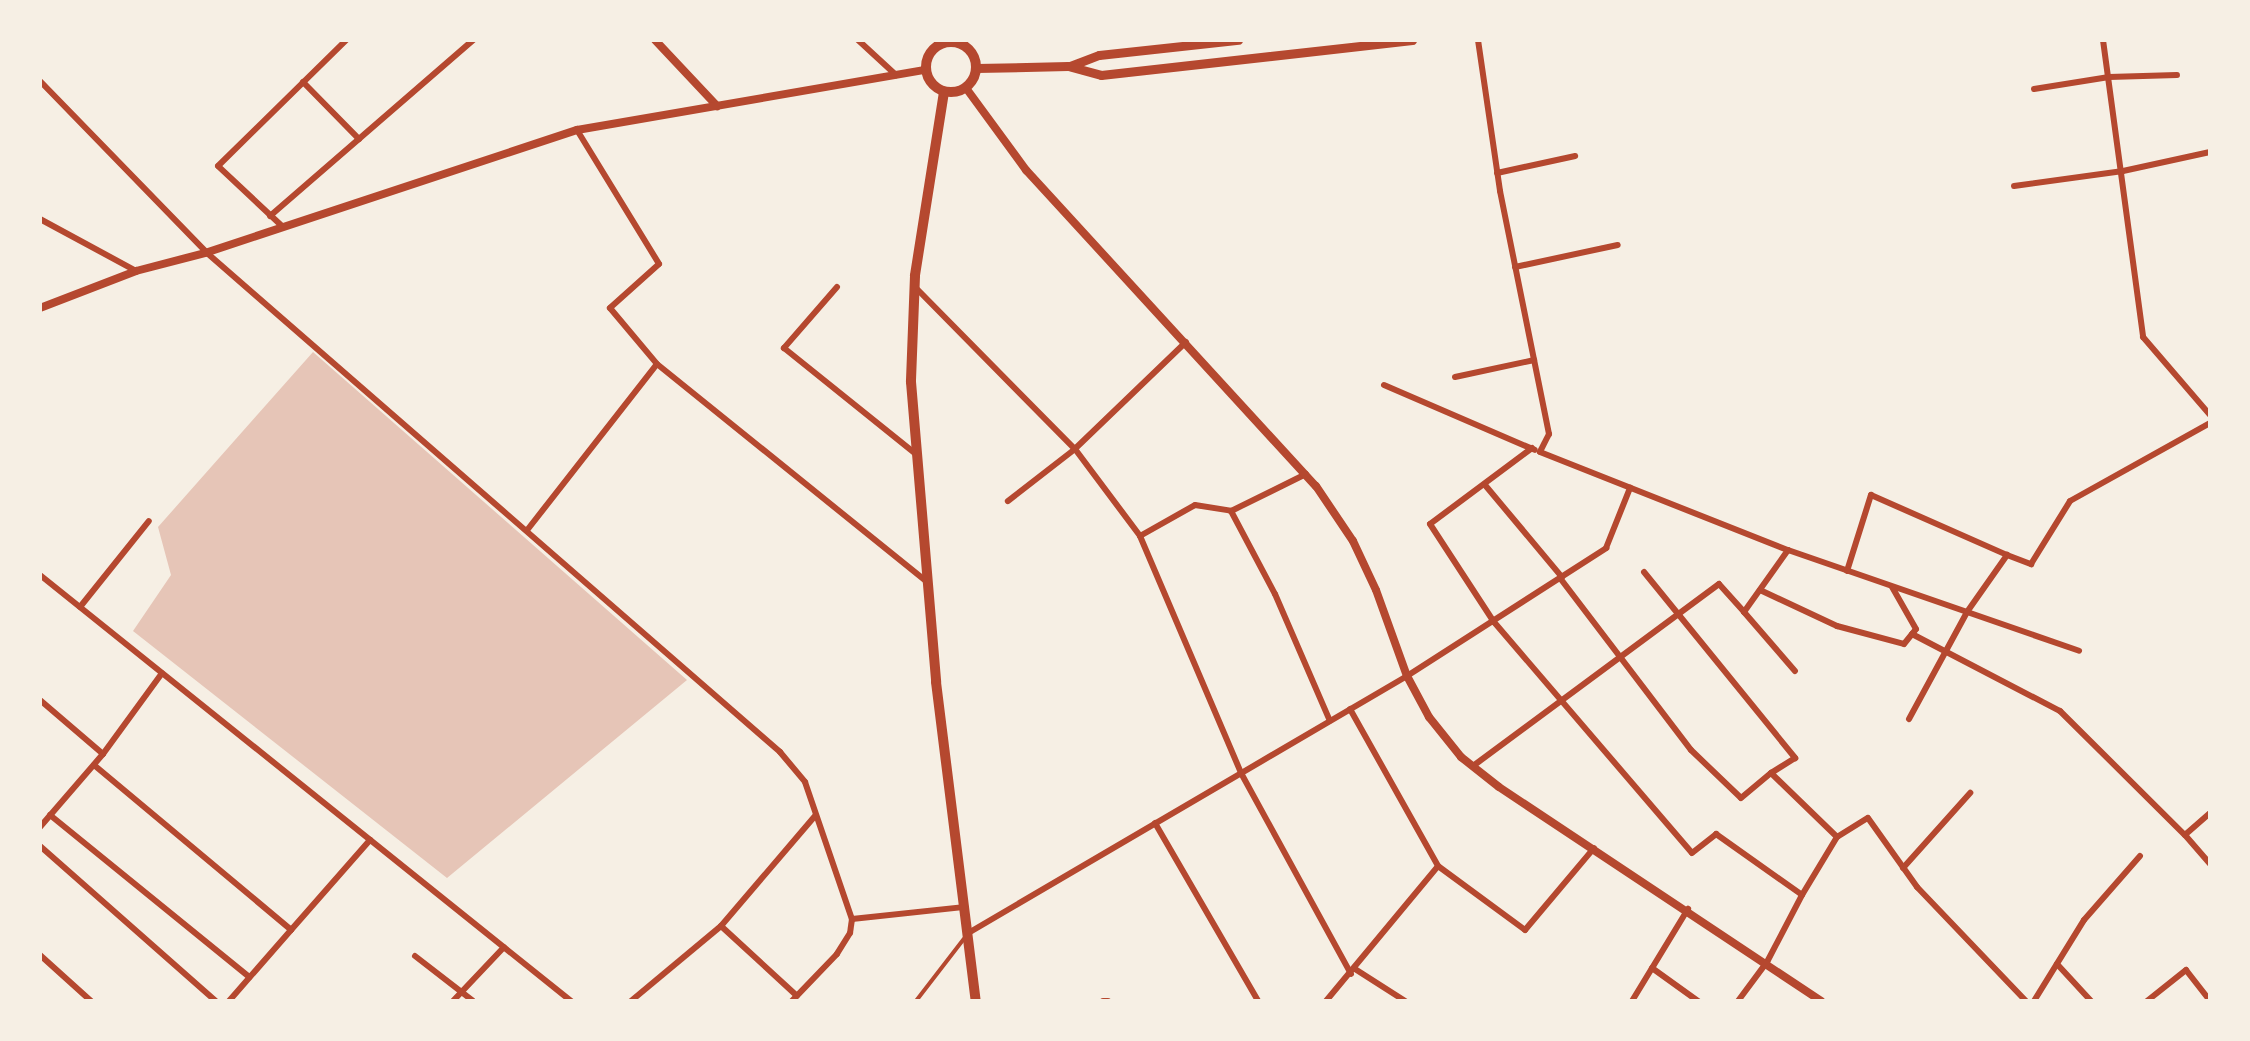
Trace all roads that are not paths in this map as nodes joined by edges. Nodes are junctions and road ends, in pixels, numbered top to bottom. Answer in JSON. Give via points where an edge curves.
{"nodes":[{"id":1,"x":346,"y":40,"type":"edge"},
{"id":2,"x":473,"y":40,"type":"edge"},
{"id":3,"x":655,"y":40,"type":"edge"},
{"id":4,"x":858,"y":40,"type":"edge"},
{"id":5,"x":1238,"y":40,"type":"edge"},
{"id":6,"x":1412,"y":40,"type":"edge"},
{"id":7,"x":1478,"y":40,"type":"edge"},
{"id":8,"x":2103,"y":40,"type":"edge"},
{"id":9,"x":952,"y":41,"type":"edge"},
{"id":10,"x":1068,"y":66,"type":"junction"},
{"id":11,"x":976,"y":68,"type":"junction"},
{"id":12,"x":925,"y":70,"type":"junction"},
{"id":13,"x":896,"y":75,"type":"junction"},
{"id":14,"x":2177,"y":75,"type":"dead end"},
{"id":15,"x":2109,"y":77,"type":"junction"},
{"id":16,"x":40,"y":81,"type":"edge"},
{"id":17,"x":303,"y":82,"type":"junction"},
{"id":18,"x":966,"y":88,"type":"junction"},
{"id":19,"x":2034,"y":89,"type":"dead end"},
{"id":20,"x":944,"y":92,"type":"junction"},
{"id":21,"x":718,"y":106,"type":"junction"},
{"id":22,"x":577,"y":130,"type":"junction"},
{"id":23,"x":359,"y":139,"type":"junction"},
{"id":24,"x":2210,"y":152,"type":"edge"},
{"id":25,"x":1575,"y":156,"type":"dead end"},
{"id":26,"x":2123,"y":171,"type":"junction"},
{"id":27,"x":1497,"y":173,"type":"junction"},
{"id":28,"x":2014,"y":186,"type":"dead end"},
{"id":29,"x":270,"y":216,"type":"junction"},
{"id":30,"x":40,"y":219,"type":"edge"},
{"id":31,"x":283,"y":228,"type":"junction"},
{"id":32,"x":1618,"y":245,"type":"dead end"},
{"id":33,"x":207,"y":253,"type":"junction"},
{"id":34,"x":1515,"y":267,"type":"junction"},
{"id":35,"x":136,"y":271,"type":"junction"},
{"id":36,"x":837,"y":287,"type":"dead end"},
{"id":37,"x":914,"y":287,"type":"junction"},
{"id":38,"x":40,"y":308,"type":"edge"},
{"id":39,"x":1186,"y":342,"type":"junction"},
{"id":40,"x":1534,"y":360,"type":"junction"},
{"id":41,"x":657,"y":364,"type":"junction"},
{"id":42,"x":1455,"y":377,"type":"dead end"},
{"id":43,"x":1384,"y":385,"type":"dead end"},
{"id":44,"x":2210,"y":415,"type":"edge"},
{"id":45,"x":2210,"y":423,"type":"edge"},
{"id":46,"x":1532,"y":448,"type":"junction"},
{"id":47,"x":1075,"y":449,"type":"junction"},
{"id":48,"x":1540,"y":452,"type":"junction"},
{"id":49,"x":917,"y":455,"type":"junction"},
{"id":50,"x":1306,"y":474,"type":"junction"},
{"id":51,"x":1485,"y":485,"type":"junction"},
{"id":52,"x":1630,"y":488,"type":"junction"},
{"id":53,"x":1008,"y":500,"type":"dead end"},
{"id":54,"x":1231,"y":511,"type":"junction"},
{"id":55,"x":149,"y":521,"type":"dead end"},
{"id":56,"x":528,"y":529,"type":"junction"},
{"id":57,"x":1140,"y":536,"type":"junction"},
{"id":58,"x":1788,"y":550,"type":"junction"},
{"id":59,"x":2007,"y":555,"type":"junction"},
{"id":60,"x":1847,"y":571,"type":"junction"},
{"id":61,"x":1644,"y":572,"type":"dead end"},
{"id":62,"x":40,"y":575,"type":"edge"},
{"id":63,"x":1561,"y":577,"type":"junction"},
{"id":64,"x":928,"y":582,"type":"junction"},
{"id":65,"x":1892,"y":586,"type":"junction"},
{"id":66,"x":1760,"y":590,"type":"junction"},
{"id":67,"x":80,"y":607,"type":"junction"},
{"id":68,"x":1678,"y":611,"type":"junction"},
{"id":69,"x":1744,"y":612,"type":"junction"},
{"id":70,"x":1967,"y":612,"type":"junction"},
{"id":71,"x":1494,"y":621,"type":"junction"},
{"id":72,"x":1912,"y":634,"type":"junction"},
{"id":73,"x":1946,"y":651,"type":"junction"},
{"id":74,"x":2079,"y":651,"type":"dead end"},
{"id":75,"x":1619,"y":655,"type":"junction"},
{"id":76,"x":1795,"y":671,"type":"dead end"},
{"id":77,"x":162,"y":673,"type":"junction"},
{"id":78,"x":1407,"y":676,"type":"junction"},
{"id":79,"x":40,"y":700,"type":"edge"},
{"id":80,"x":1560,"y":701,"type":"junction"},
{"id":81,"x":1350,"y":709,"type":"junction"},
{"id":82,"x":1909,"y":719,"type":"dead end"},
{"id":83,"x":1330,"y":720,"type":"junction"},
{"id":84,"x":103,"y":754,"type":"junction"},
{"id":85,"x":94,"y":765,"type":"junction"},
{"id":86,"x":1473,"y":766,"type":"junction"},
{"id":87,"x":1241,"y":773,"type":"junction"},
{"id":88,"x":1771,"y":773,"type":"junction"},
{"id":89,"x":1970,"y":793,"type":"dead end"},
{"id":90,"x":2210,"y":813,"type":"edge"},
{"id":91,"x":50,"y":815,"type":"junction"},
{"id":92,"x":816,"y":816,"type":"junction"},
{"id":93,"x":1155,"y":823,"type":"junction"},
{"id":94,"x":40,"y":827,"type":"edge"},
{"id":95,"x":2185,"y":835,"type":"junction"},
{"id":96,"x":1836,"y":837,"type":"junction"},
{"id":97,"x":370,"y":840,"type":"junction"},
{"id":98,"x":40,"y":846,"type":"edge"},
{"id":99,"x":1594,"y":847,"type":"junction"},
{"id":100,"x":2140,"y":856,"type":"dead end"},
{"id":101,"x":2210,"y":864,"type":"edge"},
{"id":102,"x":1438,"y":866,"type":"junction"},
{"id":103,"x":1903,"y":868,"type":"junction"},
{"id":104,"x":1802,"y":895,"type":"junction"},
{"id":105,"x":965,"y":907,"type":"junction"},
{"id":106,"x":1688,"y":909,"type":"junction"},
{"id":107,"x":852,"y":919,"type":"junction"},
{"id":108,"x":721,"y":926,"type":"junction"},
{"id":109,"x":291,"y":930,"type":"junction"},
{"id":110,"x":970,"y":932,"type":"junction"},
{"id":111,"x":504,"y":947,"type":"junction"},
{"id":112,"x":40,"y":954,"type":"edge"},
{"id":113,"x":415,"y":956,"type":"dead end"},
{"id":114,"x":1767,"y":962,"type":"junction"},
{"id":115,"x":2057,"y":964,"type":"junction"},
{"id":116,"x":1652,"y":968,"type":"junction"},
{"id":117,"x":1353,"y":972,"type":"junction"},
{"id":118,"x":249,"y":977,"type":"junction"},
{"id":119,"x":462,"y":992,"type":"junction"},
{"id":120,"x":795,"y":999,"type":"edge"},
{"id":121,"x":2021,"y":999,"type":"edge"},
{"id":122,"x":567,"y":1000,"type":"edge"},
{"id":123,"x":91,"y":1001,"type":"edge"},
{"id":124,"x":216,"y":1001,"type":"edge"},
{"id":125,"x":229,"y":1001,"type":"edge"},
{"id":126,"x":453,"y":1001,"type":"edge"},
{"id":127,"x":473,"y":1001,"type":"edge"},
{"id":128,"x":631,"y":1001,"type":"edge"},
{"id":129,"x":916,"y":1001,"type":"edge"},
{"id":130,"x":976,"y":1001,"type":"edge"},
{"id":131,"x":1258,"y":1001,"type":"edge"},
{"id":132,"x":1326,"y":1001,"type":"edge"},
{"id":133,"x":1405,"y":1001,"type":"edge"},
{"id":134,"x":1632,"y":1001,"type":"edge"},
{"id":135,"x":1698,"y":1001,"type":"edge"},
{"id":136,"x":1738,"y":1001,"type":"edge"},
{"id":137,"x":1821,"y":1001,"type":"edge"},
{"id":138,"x":2034,"y":1001,"type":"edge"},
{"id":139,"x":2091,"y":1001,"type":"edge"},
{"id":140,"x":2147,"y":1001,"type":"edge"},
{"id":141,"x":2210,"y":1001,"type":"edge"}],
"edges":[{"from":1,"to":17,"type":"street"},
{"from":2,"to":23,"type":"street"},
{"from":3,"to":21,"type":"street"},
{"from":4,"to":13,"type":"street"},
{"from":5,"to":10,"type":"main road","via":[[1099,55]]},
{"from":6,"to":10,"type":"main road","via":[[1101,75]]},
{"from":7,"to":27,"type":"street"},
{"from":8,"to":15,"type":"street"},
{"from":9,"to":11,"type":"highway","via":[[971,52]]},
{"from":9,"to":12,"type":"highway","via":[[930,52]]},
{"from":10,"to":11,"type":"main road"},
{"from":11,"to":18,"type":"highway"},
{"from":12,"to":13,"type":"street"},
{"from":12,"to":20,"type":"highway","via":[[934,87]]},
{"from":13,"to":21,"type":"street"},
{"from":14,"to":15,"type":"street"},
{"from":15,"to":19,"type":"street"},
{"from":15,"to":26,"type":"street"},
{"from":16,"to":33,"type":"street"},
{"from":17,"to":23,"type":"street"},
{"from":17,"to":29,"type":"street","via":[[218,166]]},
{"from":18,"to":20,"type":"highway"},
{"from":18,"to":39,"type":"street","via":[[1026,170]]},
{"from":20,"to":37,"type":"highway"},
{"from":21,"to":22,"type":"street"},
{"from":22,"to":31,"type":"street"},
{"from":22,"to":41,"type":"street","via":[[659,264],[610,308]]},
{"from":23,"to":29,"type":"street"},
{"from":24,"to":26,"type":"street"},
{"from":25,"to":27,"type":"street"},
{"from":26,"to":28,"type":"street"},
{"from":26,"to":44,"type":"street","via":[[2143,337]]},
{"from":27,"to":34,"type":"street"},
{"from":29,"to":31,"type":"street"},
{"from":30,"to":35,"type":"street"},
{"from":31,"to":33,"type":"street"},
{"from":32,"to":34,"type":"street"},
{"from":33,"to":35,"type":"street"},
{"from":33,"to":56,"type":"street"},
{"from":34,"to":40,"type":"street"},
{"from":35,"to":38,"type":"street"},
{"from":36,"to":49,"type":"street","via":[[784,348]]},
{"from":37,"to":47,"type":"street"},
{"from":37,"to":49,"type":"highway","via":[[911,382]]},
{"from":39,"to":47,"type":"street"},
{"from":39,"to":50,"type":"street"},
{"from":40,"to":42,"type":"street"},
{"from":40,"to":48,"type":"street","via":[[1549,434]]},
{"from":41,"to":56,"type":"street"},
{"from":41,"to":64,"type":"street"},
{"from":43,"to":46,"type":"street"},
{"from":45,"to":59,"type":"street","via":[[2070,501],[2031,564]]},
{"from":46,"to":48,"type":"street"},
{"from":46,"to":51,"type":"street"},
{"from":47,"to":53,"type":"street"},
{"from":47,"to":57,"type":"street"},
{"from":48,"to":52,"type":"street"},
{"from":49,"to":64,"type":"highway"},
{"from":50,"to":54,"type":"street"},
{"from":50,"to":78,"type":"street","via":[[1353,541]]},
{"from":51,"to":63,"type":"street"},
{"from":51,"to":71,"type":"street","via":[[1430,524]]},
{"from":52,"to":58,"type":"street"},
{"from":52,"to":63,"type":"street","via":[[1606,548]]},
{"from":54,"to":57,"type":"street","via":[[1195,505]]},
{"from":54,"to":83,"type":"street","via":[[1275,594]]},
{"from":55,"to":67,"type":"street"},
{"from":56,"to":92,"type":"street","via":[[780,751],[805,782]]},
{"from":57,"to":87,"type":"street"},
{"from":58,"to":60,"type":"street"},
{"from":58,"to":66,"type":"street"},
{"from":59,"to":60,"type":"street","via":[[1871,495]]},
{"from":59,"to":70,"type":"street"},
{"from":60,"to":65,"type":"street"},
{"from":61,"to":68,"type":"street"},
{"from":62,"to":67,"type":"street"},
{"from":63,"to":71,"type":"street"},
{"from":63,"to":75,"type":"street"},
{"from":64,"to":105,"type":"highway"},
{"from":65,"to":70,"type":"street"},
{"from":65,"to":72,"type":"street","via":[[1916,629]]},
{"from":66,"to":69,"type":"street"},
{"from":66,"to":72,"type":"street","via":[[1850,629],[1904,644]]},
{"from":67,"to":77,"type":"street"},
{"from":68,"to":69,"type":"street","via":[[1719,584]]},
{"from":68,"to":75,"type":"street"},
{"from":68,"to":88,"type":"street","via":[[1795,758]]},
{"from":69,"to":76,"type":"street"},
{"from":70,"to":73,"type":"street"},
{"from":70,"to":74,"type":"street"},
{"from":71,"to":78,"type":"street"},
{"from":71,"to":80,"type":"street"},
{"from":72,"to":73,"type":"street"},
{"from":73,"to":82,"type":"street"},
{"from":73,"to":95,"type":"street","via":[[2060,711]]},
{"from":75,"to":80,"type":"street"},
{"from":75,"to":88,"type":"street","via":[[1691,750],[1741,798]]},
{"from":77,"to":84,"type":"street"},
{"from":77,"to":97,"type":"street"},
{"from":78,"to":81,"type":"street"},
{"from":78,"to":86,"type":"street","via":[[1429,717]]},
{"from":79,"to":84,"type":"street"},
{"from":80,"to":86,"type":"street"},
{"from":80,"to":104,"type":"street","via":[[1692,853],[1716,834]]},
{"from":81,"to":83,"type":"street"},
{"from":81,"to":102,"type":"street"},
{"from":83,"to":87,"type":"street"},
{"from":84,"to":85,"type":"street"},
{"from":85,"to":91,"type":"street"},
{"from":85,"to":109,"type":"street"},
{"from":86,"to":99,"type":"street"},
{"from":87,"to":93,"type":"street"},
{"from":87,"to":117,"type":"street"},
{"from":88,"to":96,"type":"street"},
{"from":89,"to":103,"type":"street"},
{"from":90,"to":95,"type":"street"},
{"from":91,"to":94,"type":"street"},
{"from":91,"to":118,"type":"street"},
{"from":92,"to":107,"type":"street"},
{"from":92,"to":108,"type":"street"},
{"from":93,"to":110,"type":"street"},
{"from":93,"to":131,"type":"street"},
{"from":95,"to":101,"type":"street"},
{"from":96,"to":103,"type":"street","via":[[1868,818]]},
{"from":96,"to":104,"type":"street"},
{"from":97,"to":109,"type":"street"},
{"from":97,"to":111,"type":"street"},
{"from":98,"to":124,"type":"street"},
{"from":99,"to":102,"type":"street","via":[[1525,930]]},
{"from":99,"to":106,"type":"street"},
{"from":100,"to":115,"type":"street","via":[[2084,920]]},
{"from":102,"to":117,"type":"street"},
{"from":103,"to":121,"type":"street"},
{"from":104,"to":114,"type":"street"},
{"from":105,"to":107,"type":"street"},
{"from":105,"to":110,"type":"highway"},
{"from":106,"to":114,"type":"street"},
{"from":106,"to":116,"type":"street"},
{"from":107,"to":120,"type":"street","via":[[850,933],[837,954]]},
{"from":108,"to":120,"type":"street"},
{"from":108,"to":128,"type":"street"},
{"from":109,"to":118,"type":"street"},
{"from":110,"to":129,"type":"lane"},
{"from":110,"to":130,"type":"highway"},
{"from":111,"to":119,"type":"street"},
{"from":111,"to":122,"type":"street"},
{"from":112,"to":123,"type":"street"},
{"from":113,"to":119,"type":"street"},
{"from":114,"to":136,"type":"street"},
{"from":114,"to":137,"type":"street"},
{"from":115,"to":138,"type":"street"},
{"from":115,"to":139,"type":"street"},
{"from":116,"to":134,"type":"street"},
{"from":116,"to":135,"type":"street"},
{"from":117,"to":132,"type":"street"},
{"from":117,"to":133,"type":"street"},
{"from":118,"to":125,"type":"street"},
{"from":119,"to":126,"type":"street"},
{"from":119,"to":127,"type":"street"},
{"from":140,"to":141,"type":"street","via":[[2186,970]]}]}
